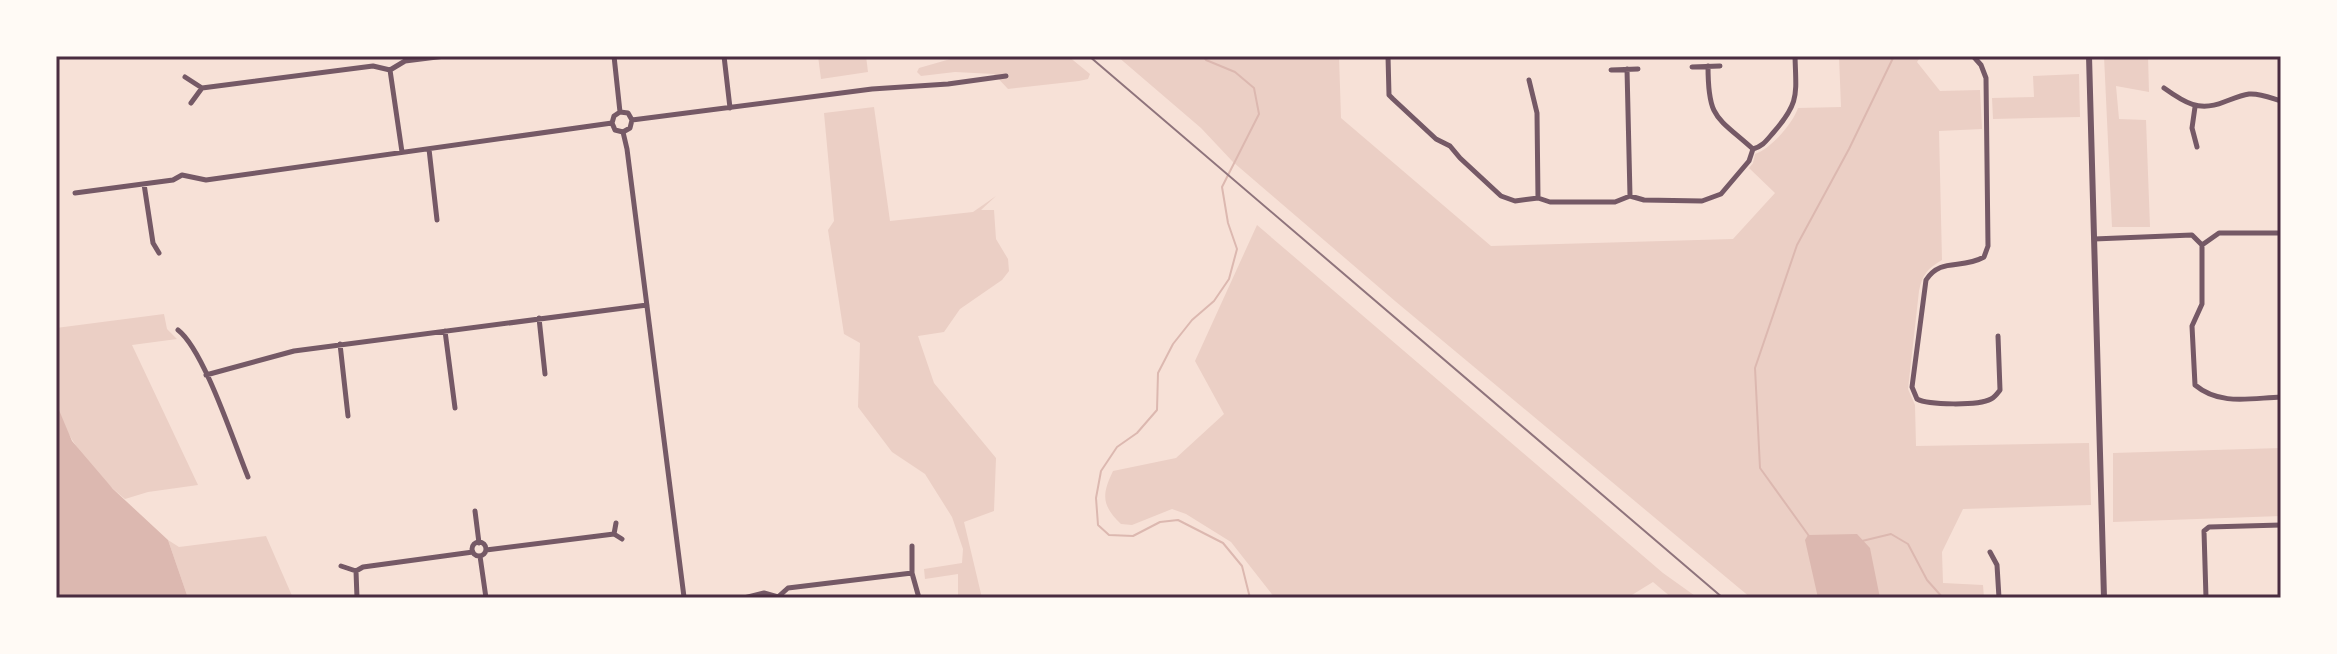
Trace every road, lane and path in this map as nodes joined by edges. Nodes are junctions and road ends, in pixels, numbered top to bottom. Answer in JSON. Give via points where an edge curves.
{"nodes":[{"id":1,"x":445,"y":56,"type":"edge"},
{"id":2,"x":614,"y":56,"type":"edge"},
{"id":3,"x":724,"y":56,"type":"edge"},
{"id":4,"x":1388,"y":56,"type":"edge"},
{"id":5,"x":1795,"y":56,"type":"edge"},
{"id":6,"x":1973,"y":56,"type":"edge"},
{"id":7,"x":2089,"y":56,"type":"edge"},
{"id":8,"x":1708,"y":66,"type":"junction"},
{"id":9,"x":1720,"y":66,"type":"dead end"},
{"id":10,"x":1692,"y":67,"type":"dead end"},
{"id":11,"x":1627,"y":69,"type":"junction"},
{"id":12,"x":1638,"y":69,"type":"dead end"},
{"id":13,"x":390,"y":70,"type":"junction"},
{"id":14,"x":1611,"y":70,"type":"dead end"},
{"id":15,"x":1006,"y":76,"type":"dead end"},
{"id":16,"x":185,"y":77,"type":"dead end"},
{"id":17,"x":1529,"y":80,"type":"dead end"},
{"id":18,"x":202,"y":88,"type":"junction"},
{"id":19,"x":2164,"y":88,"type":"dead end"},
{"id":20,"x":2281,"y":101,"type":"edge"},
{"id":21,"x":191,"y":103,"type":"dead end"},
{"id":22,"x":2195,"y":107,"type":"junction"},
{"id":23,"x":730,"y":108,"type":"junction"},
{"id":24,"x":620,"y":112,"type":"junction"},
{"id":25,"x":632,"y":120,"type":"junction"},
{"id":26,"x":612,"y":123,"type":"junction"},
{"id":27,"x":623,"y":132,"type":"junction"},
{"id":28,"x":2197,"y":147,"type":"dead end"},
{"id":29,"x":429,"y":149,"type":"junction"},
{"id":30,"x":1753,"y":149,"type":"junction"},
{"id":31,"x":402,"y":152,"type":"junction"},
{"id":32,"x":144,"y":184,"type":"junction"},
{"id":33,"x":75,"y":193,"type":"dead end"},
{"id":34,"x":1630,"y":196,"type":"junction"},
{"id":35,"x":1538,"y":198,"type":"junction"},
{"id":36,"x":437,"y":220,"type":"dead end"},
{"id":37,"x":2281,"y":233,"type":"edge"},
{"id":38,"x":2094,"y":239,"type":"junction"},
{"id":39,"x":2202,"y":245,"type":"junction"},
{"id":40,"x":159,"y":253,"type":"dead end"},
{"id":41,"x":647,"y":305,"type":"junction"},
{"id":42,"x":539,"y":318,"type":"junction"},
{"id":43,"x":178,"y":330,"type":"dead end"},
{"id":44,"x":445,"y":331,"type":"junction"},
{"id":45,"x":1998,"y":336,"type":"dead end"},
{"id":46,"x":340,"y":344,"type":"junction"},
{"id":47,"x":545,"y":374,"type":"dead end"},
{"id":48,"x":206,"y":375,"type":"junction"},
{"id":49,"x":2281,"y":397,"type":"edge"},
{"id":50,"x":455,"y":408,"type":"dead end"},
{"id":51,"x":348,"y":416,"type":"dead end"},
{"id":52,"x":248,"y":477,"type":"dead end"},
{"id":53,"x":475,"y":511,"type":"dead end"},
{"id":54,"x":616,"y":523,"type":"dead end"},
{"id":55,"x":2281,"y":525,"type":"edge"},
{"id":56,"x":614,"y":534,"type":"junction"},
{"id":57,"x":622,"y":539,"type":"dead end"},
{"id":58,"x":479,"y":543,"type":"junction"},
{"id":59,"x":912,"y":546,"type":"dead end"},
{"id":60,"x":486,"y":550,"type":"junction"},
{"id":61,"x":1990,"y":552,"type":"dead end"},
{"id":62,"x":477,"y":554,"type":"junction"},
{"id":63,"x":341,"y":566,"type":"dead end"},
{"id":64,"x":356,"y":571,"type":"junction"},
{"id":65,"x":912,"y":573,"type":"junction"},
{"id":66,"x":357,"y":598,"type":"edge"},
{"id":67,"x":486,"y":598,"type":"edge"},
{"id":68,"x":683,"y":598,"type":"edge"},
{"id":69,"x":691,"y":598,"type":"edge"},
{"id":70,"x":744,"y":598,"type":"edge"},
{"id":71,"x":778,"y":598,"type":"edge"},
{"id":72,"x":919,"y":598,"type":"edge"},
{"id":73,"x":1999,"y":598,"type":"edge"},
{"id":74,"x":2104,"y":598,"type":"edge"},
{"id":75,"x":2206,"y":598,"type":"edge"}],
"edges":[{"from":1,"to":13,"type":"street","via":[[405,61]]},
{"from":2,"to":24,"type":"street"},
{"from":3,"to":23,"type":"street"},
{"from":4,"to":35,"type":"street","via":[[1389,95],[1399,106],[1501,196],[1515,201]]},
{"from":5,"to":30,"type":"street","via":[[1796,99],[1791,113],[1762,146]]},
{"from":6,"to":45,"type":"street","via":[[1986,78],[1988,246],[1984,257],[1970,265],[1944,265],[1926,280],[1912,387],[1917,399],[1993,399],[2000,390]]},
{"from":7,"to":38,"type":"street"},
{"from":8,"to":9,"type":"street"},
{"from":8,"to":10,"type":"street"},
{"from":8,"to":30,"type":"street","via":[[1711,108]]},
{"from":11,"to":12,"type":"street"},
{"from":11,"to":14,"type":"street"},
{"from":11,"to":34,"type":"street"},
{"from":13,"to":18,"type":"street","via":[[373,66]]},
{"from":13,"to":31,"type":"street"},
{"from":15,"to":23,"type":"street"},
{"from":16,"to":18,"type":"street"},
{"from":17,"to":35,"type":"street","via":[[1537,113]]},
{"from":18,"to":21,"type":"street"},
{"from":19,"to":22,"type":"street"},
{"from":20,"to":22,"type":"street","via":[[2247,94]]},
{"from":22,"to":28,"type":"street","via":[[2192,128]]},
{"from":23,"to":25,"type":"street"},
{"from":24,"to":25,"type":"street"},
{"from":24,"to":26,"type":"street"},
{"from":25,"to":27,"type":"street"},
{"from":26,"to":27,"type":"street"},
{"from":26,"to":29,"type":"street"},
{"from":27,"to":41,"type":"street"},
{"from":29,"to":31,"type":"street"},
{"from":29,"to":36,"type":"street"},
{"from":30,"to":34,"type":"street","via":[[1749,161],[1713,198]]},
{"from":31,"to":32,"type":"street","via":[[206,180],[182,175]]},
{"from":32,"to":33,"type":"street"},
{"from":32,"to":40,"type":"street"},
{"from":34,"to":35,"type":"street","via":[[1615,202]]},
{"from":37,"to":39,"type":"street","via":[[2219,233]]},
{"from":38,"to":39,"type":"street","via":[[2192,235]]},
{"from":38,"to":74,"type":"street"},
{"from":39,"to":49,"type":"street","via":[[2202,304],[2192,326],[2195,385],[2222,399]]},
{"from":41,"to":42,"type":"street"},
{"from":41,"to":68,"type":"street"},
{"from":42,"to":44,"type":"street"},
{"from":42,"to":47,"type":"street"},
{"from":43,"to":48,"type":"street"},
{"from":44,"to":46,"type":"street"},
{"from":44,"to":50,"type":"street"},
{"from":46,"to":48,"type":"street"},
{"from":46,"to":51,"type":"street"},
{"from":48,"to":52,"type":"street"},
{"from":53,"to":58,"type":"street"},
{"from":54,"to":56,"type":"street"},
{"from":55,"to":75,"type":"street","via":[[2204,531]]},
{"from":56,"to":57,"type":"street"},
{"from":56,"to":60,"type":"street"},
{"from":58,"to":60,"type":"street"},
{"from":58,"to":62,"type":"street","via":[[474,545]]},
{"from":59,"to":65,"type":"street"},
{"from":60,"to":62,"type":"street"},
{"from":61,"to":73,"type":"street","via":[[1997,565]]},
{"from":62,"to":64,"type":"street"},
{"from":62,"to":67,"type":"street"},
{"from":63,"to":64,"type":"street"},
{"from":64,"to":66,"type":"street"},
{"from":65,"to":71,"type":"street","via":[[788,588]]},
{"from":65,"to":72,"type":"street"},
{"from":68,"to":69,"type":"street"},
{"from":70,"to":71,"type":"street","via":[[764,593]]}]}
